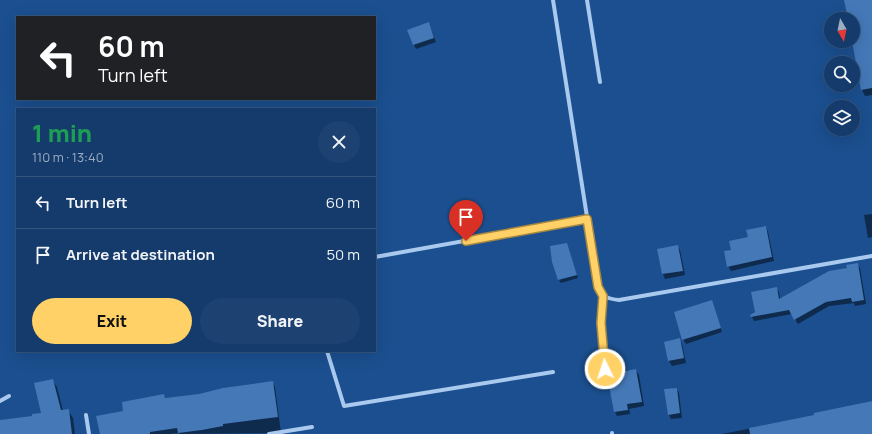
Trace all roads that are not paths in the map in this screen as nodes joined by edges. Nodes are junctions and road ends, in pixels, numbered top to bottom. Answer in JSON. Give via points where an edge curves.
{"nodes":[{"id":1,"x":553,"y":0,"type":"edge"},
{"id":2,"x":587,"y":0,"type":"edge"},
{"id":3,"x":600,"y":82,"type":"dead end"},
{"id":4,"x":587,"y":219,"type":"junction"},
{"id":5,"x":872,"y":256,"type":"edge"},
{"id":6,"x":376,"y":257,"type":"edge"},
{"id":7,"x":603,"y":296,"type":"junction"},
{"id":8,"x":327,"y":352,"type":"edge"},
{"id":9,"x":605,"y":369,"type":"dead end"},
{"id":10,"x":553,"y":372,"type":"dead end"},
{"id":11,"x":9,"y":396,"type":"dead end"},
{"id":12,"x":0,"y":401,"type":"edge"},
{"id":13,"x":86,"y":415,"type":"dead end"},
{"id":14,"x":312,"y":427,"type":"dead end"},
{"id":15,"x":89,"y":434,"type":"edge"},
{"id":16,"x":269,"y":434,"type":"edge"}],
"edges":[{"from":1,"to":4,"type":"street"},
{"from":2,"to":3,"type":"street"},
{"from":4,"to":6,"type":"street"},
{"from":4,"to":7,"type":"street","via":[[598,287]]},
{"from":5,"to":7,"type":"street","via":[[619,300],[610,300]]},
{"from":7,"to":9,"type":"street","via":[[601,323]]},
{"from":8,"to":10,"type":"street","via":[[344,406]]},
{"from":11,"to":12,"type":"street"},
{"from":13,"to":15,"type":"street"},
{"from":14,"to":16,"type":"street"}]}
